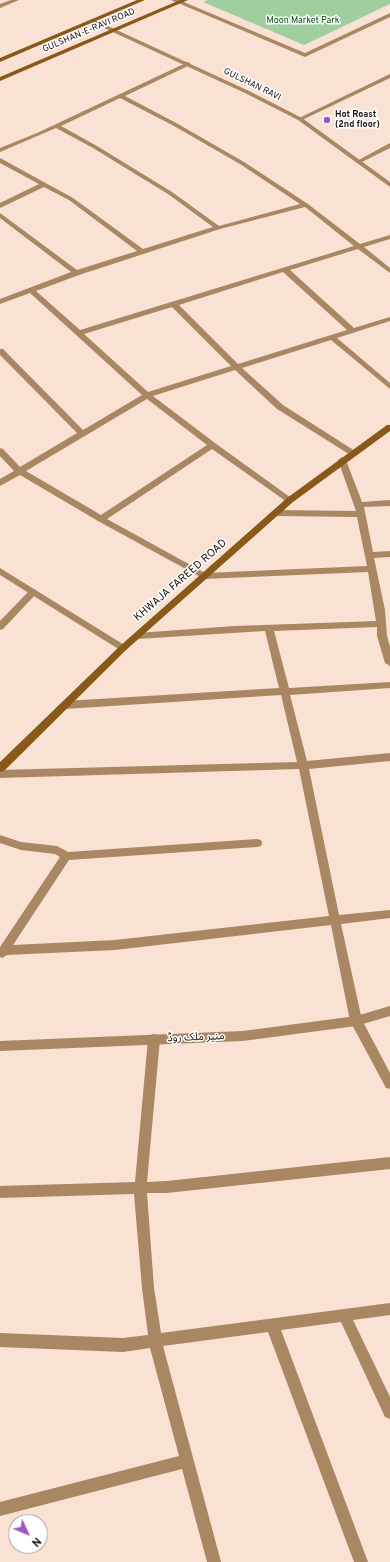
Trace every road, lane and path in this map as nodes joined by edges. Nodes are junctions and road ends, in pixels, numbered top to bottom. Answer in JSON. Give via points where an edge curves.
{"nodes":[{"id":1,"x":142,"y":0,"type":"edge"},
{"id":2,"x":11,"y":1,"type":"edge"},
{"id":3,"x":179,"y":1,"type":"edge"},
{"id":4,"x":0,"y":6,"type":"edge"},
{"id":5,"x":390,"y":15,"type":"edge"},
{"id":6,"x":93,"y":21,"type":"junction"},
{"id":7,"x":113,"y":30,"type":"junction"},
{"id":8,"x":0,"y":60,"type":"edge"},
{"id":9,"x":188,"y":64,"type":"junction"},
{"id":10,"x":390,"y":76,"type":"edge"},
{"id":11,"x":0,"y":79,"type":"edge"},
{"id":12,"x":120,"y":96,"type":"junction"},
{"id":13,"x":300,"y":119,"type":"junction"},
{"id":14,"x":56,"y":126,"type":"junction"},
{"id":15,"x":390,"y":145,"type":"edge"},
{"id":16,"x":0,"y":150,"type":"edge"},
{"id":17,"x":0,"y":160,"type":"edge"},
{"id":18,"x":358,"y":162,"type":"junction"},
{"id":19,"x":44,"y":185,"type":"junction"},
{"id":20,"x":390,"y":185,"type":"edge"},
{"id":21,"x":306,"y":205,"type":"junction"},
{"id":22,"x":0,"y":206,"type":"edge"},
{"id":23,"x":0,"y":215,"type":"edge"},
{"id":24,"x":218,"y":228,"type":"junction"},
{"id":25,"x":390,"y":237,"type":"edge"},
{"id":26,"x":359,"y":247,"type":"junction"},
{"id":27,"x":142,"y":252,"type":"junction"},
{"id":28,"x":285,"y":270,"type":"junction"},
{"id":29,"x":390,"y":271,"type":"edge"},
{"id":30,"x":76,"y":273,"type":"junction"},
{"id":31,"x":31,"y":290,"type":"junction"},
{"id":32,"x":0,"y":301,"type":"edge"},
{"id":33,"x":174,"y":304,"type":"junction"},
{"id":34,"x":390,"y":319,"type":"edge"},
{"id":35,"x":352,"y":330,"type":"junction"},
{"id":36,"x":79,"y":333,"type":"junction"},
{"id":37,"x":332,"y":337,"type":"junction"},
{"id":38,"x":0,"y":352,"type":"edge"},
{"id":39,"x":235,"y":366,"type":"junction"},
{"id":40,"x":390,"y":387,"type":"edge"},
{"id":41,"x":147,"y":395,"type":"junction"},
{"id":42,"x":390,"y":427,"type":"edge"},
{"id":43,"x":82,"y":434,"type":"junction"},
{"id":44,"x":212,"y":445,"type":"junction"},
{"id":45,"x":0,"y":452,"type":"edge"},
{"id":46,"x":352,"y":453,"type":"junction"},
{"id":47,"x":342,"y":460,"type":"junction"},
{"id":48,"x":19,"y":471,"type":"junction"},
{"id":49,"x":0,"y":483,"type":"edge"},
{"id":50,"x":290,"y":500,"type":"junction"},
{"id":51,"x":390,"y":503,"type":"edge"},
{"id":52,"x":359,"y":504,"type":"junction"},
{"id":53,"x":276,"y":513,"type":"junction"},
{"id":54,"x":361,"y":514,"type":"junction"},
{"id":55,"x":101,"y":519,"type":"junction"},
{"id":56,"x":390,"y":554,"type":"edge"},
{"id":57,"x":369,"y":555,"type":"junction"},
{"id":58,"x":372,"y":569,"type":"junction"},
{"id":59,"x":0,"y":571,"type":"edge"},
{"id":60,"x":204,"y":576,"type":"junction"},
{"id":61,"x":33,"y":592,"type":"junction"},
{"id":62,"x":385,"y":610,"type":"edge"},
{"id":63,"x":381,"y":624,"type":"junction"},
{"id":64,"x":0,"y":627,"type":"edge"},
{"id":65,"x":269,"y":628,"type":"junction"},
{"id":66,"x":137,"y":636,"type":"junction"},
{"id":67,"x":123,"y":648,"type":"junction"},
{"id":68,"x":390,"y":663,"type":"edge"},
{"id":69,"x":390,"y":686,"type":"edge"},
{"id":70,"x":284,"y":692,"type":"junction"},
{"id":71,"x":65,"y":705,"type":"junction"},
{"id":72,"x":390,"y":757,"type":"edge"},
{"id":73,"x":303,"y":765,"type":"junction"},
{"id":74,"x":0,"y":768,"type":"edge"},
{"id":75,"x":0,"y":774,"type":"edge"},
{"id":76,"x":0,"y":839,"type":"edge"},
{"id":77,"x":257,"y":843,"type":"dead end"},
{"id":78,"x":66,"y":856,"type":"junction"},
{"id":79,"x":390,"y":914,"type":"edge"},
{"id":80,"x":335,"y":920,"type":"junction"},
{"id":81,"x":2,"y":952,"type":"edge"},
{"id":82,"x":390,"y":1011,"type":"edge"},
{"id":83,"x":356,"y":1021,"type":"junction"},
{"id":84,"x":154,"y":1039,"type":"junction"},
{"id":85,"x":0,"y":1046,"type":"edge"},
{"id":86,"x":390,"y":1084,"type":"edge"},
{"id":87,"x":390,"y":1163,"type":"edge"},
{"id":88,"x":140,"y":1189,"type":"junction"},
{"id":89,"x":0,"y":1192,"type":"edge"},
{"id":90,"x":390,"y":1309,"type":"edge"},
{"id":91,"x":344,"y":1315,"type":"junction"},
{"id":92,"x":272,"y":1324,"type":"junction"},
{"id":93,"x":0,"y":1340,"type":"edge"},
{"id":94,"x":155,"y":1341,"type":"junction"},
{"id":95,"x":390,"y":1412,"type":"edge"},
{"id":96,"x":188,"y":1461,"type":"junction"},
{"id":97,"x":0,"y":1509,"type":"edge"},
{"id":98,"x":214,"y":1562,"type":"edge"},
{"id":99,"x":361,"y":1562,"type":"edge"}],
"edges":[{"from":1,"to":6,"type":"main road","name":"GULSHAN-E-RAVI ROAD"},
{"from":2,"to":4,"type":"street"},
{"from":3,"to":5,"type":"street","via":[[305,55]]},
{"from":3,"to":7,"type":"main road","name":"GULSHAN-E-RAVI ROAD"},
{"from":6,"to":7,"type":"street","name":"GULSHAN RAVI"},
{"from":6,"to":8,"type":"main road","name":"GULSHAN-E-RAVI ROAD"},
{"from":7,"to":9,"type":"street","name":"GULSHAN RAVI"},
{"from":7,"to":11,"type":"main road","name":"GULSHAN-E-RAVI ROAD"},
{"from":9,"to":12,"type":"street"},
{"from":9,"to":13,"type":"street","name":"GULSHAN RAVI"},
{"from":10,"to":13,"type":"street"},
{"from":12,"to":14,"type":"street"},
{"from":12,"to":21,"type":"street","via":[[242,163]]},
{"from":13,"to":18,"type":"street","name":"GULSHAN RAVI"},
{"from":14,"to":16,"type":"street"},
{"from":14,"to":24,"type":"street","via":[[170,193]]},
{"from":15,"to":18,"type":"street"},
{"from":17,"to":19,"type":"street"},
{"from":18,"to":20,"type":"street","name":"GULSHAN RAVI"},
{"from":19,"to":22,"type":"street"},
{"from":19,"to":27,"type":"street","via":[[71,199]]},
{"from":21,"to":24,"type":"street"},
{"from":21,"to":26,"type":"street"},
{"from":23,"to":30,"type":"street"},
{"from":24,"to":27,"type":"street"},
{"from":25,"to":26,"type":"street"},
{"from":26,"to":28,"type":"street"},
{"from":26,"to":29,"type":"street"},
{"from":27,"to":30,"type":"street"},
{"from":28,"to":33,"type":"street"},
{"from":28,"to":35,"type":"street"},
{"from":30,"to":31,"type":"street"},
{"from":31,"to":32,"type":"street"},
{"from":31,"to":36,"type":"street"},
{"from":33,"to":36,"type":"street"},
{"from":33,"to":39,"type":"street"},
{"from":34,"to":35,"type":"street"},
{"from":35,"to":37,"type":"street"},
{"from":36,"to":41,"type":"street"},
{"from":37,"to":39,"type":"street"},
{"from":37,"to":40,"type":"street"},
{"from":38,"to":43,"type":"street"},
{"from":39,"to":41,"type":"street"},
{"from":39,"to":46,"type":"street","via":[[280,407]]},
{"from":41,"to":43,"type":"street"},
{"from":41,"to":44,"type":"street"},
{"from":42,"to":46,"type":"main road","name":"KHWAJA FAREED ROAD"},
{"from":43,"to":48,"type":"street"},
{"from":44,"to":50,"type":"street"},
{"from":44,"to":55,"type":"street"},
{"from":45,"to":48,"type":"street"},
{"from":46,"to":47,"type":"main road","name":"KHWAJA FAREED ROAD"},
{"from":47,"to":50,"type":"main road","name":"KHWAJA FAREED ROAD"},
{"from":47,"to":52,"type":"street"},
{"from":48,"to":49,"type":"street"},
{"from":48,"to":55,"type":"street"},
{"from":50,"to":53,"type":"main road","name":"KHWAJA FAREED ROAD"},
{"from":51,"to":52,"type":"street"},
{"from":52,"to":54,"type":"street"},
{"from":53,"to":54,"type":"street"},
{"from":53,"to":60,"type":"main road","name":"KHWAJA FAREED ROAD"},
{"from":54,"to":57,"type":"street"},
{"from":55,"to":60,"type":"street"},
{"from":56,"to":57,"type":"street"},
{"from":57,"to":58,"type":"street"},
{"from":58,"to":60,"type":"street"},
{"from":58,"to":62,"type":"street"},
{"from":59,"to":61,"type":"street"},
{"from":60,"to":66,"type":"main road","name":"KHWAJA FAREED ROAD"},
{"from":61,"to":64,"type":"street"},
{"from":61,"to":67,"type":"street"},
{"from":62,"to":63,"type":"street"},
{"from":63,"to":65,"type":"street"},
{"from":63,"to":68,"type":"street"},
{"from":65,"to":66,"type":"street"},
{"from":65,"to":70,"type":"street"},
{"from":66,"to":67,"type":"main road","name":"KHWAJA FAREED ROAD"},
{"from":67,"to":71,"type":"main road","name":"KHWAJA FAREED ROAD"},
{"from":69,"to":70,"type":"street"},
{"from":70,"to":71,"type":"street"},
{"from":70,"to":73,"type":"street"},
{"from":71,"to":74,"type":"main road","name":"KHWAJA FAREED ROAD"},
{"from":72,"to":73,"type":"street"},
{"from":73,"to":75,"type":"street"},
{"from":73,"to":80,"type":"street"},
{"from":76,"to":78,"type":"street","via":[[21,846],[56,850]]},
{"from":77,"to":78,"type":"street"},
{"from":78,"to":81,"type":"street"},
{"from":79,"to":80,"type":"street"},
{"from":80,"to":81,"type":"street","via":[[115,945]]},
{"from":80,"to":83,"type":"street"},
{"from":82,"to":83,"type":"street","name":"منیر ملک روڈ"},
{"from":83,"to":84,"type":"street","name":"منیر ملک روڈ","via":[[243,1036]]},
{"from":83,"to":86,"type":"street"},
{"from":84,"to":85,"type":"street","name":"منیر ملک روڈ"},
{"from":84,"to":88,"type":"street"},
{"from":87,"to":88,"type":"street"},
{"from":88,"to":89,"type":"street"},
{"from":88,"to":94,"type":"street"},
{"from":90,"to":91,"type":"street"},
{"from":91,"to":92,"type":"street"},
{"from":91,"to":95,"type":"street"},
{"from":92,"to":94,"type":"street"},
{"from":92,"to":99,"type":"street"},
{"from":93,"to":94,"type":"street","via":[[123,1345]]},
{"from":94,"to":96,"type":"street"},
{"from":96,"to":97,"type":"street"},
{"from":96,"to":98,"type":"street"}]}
